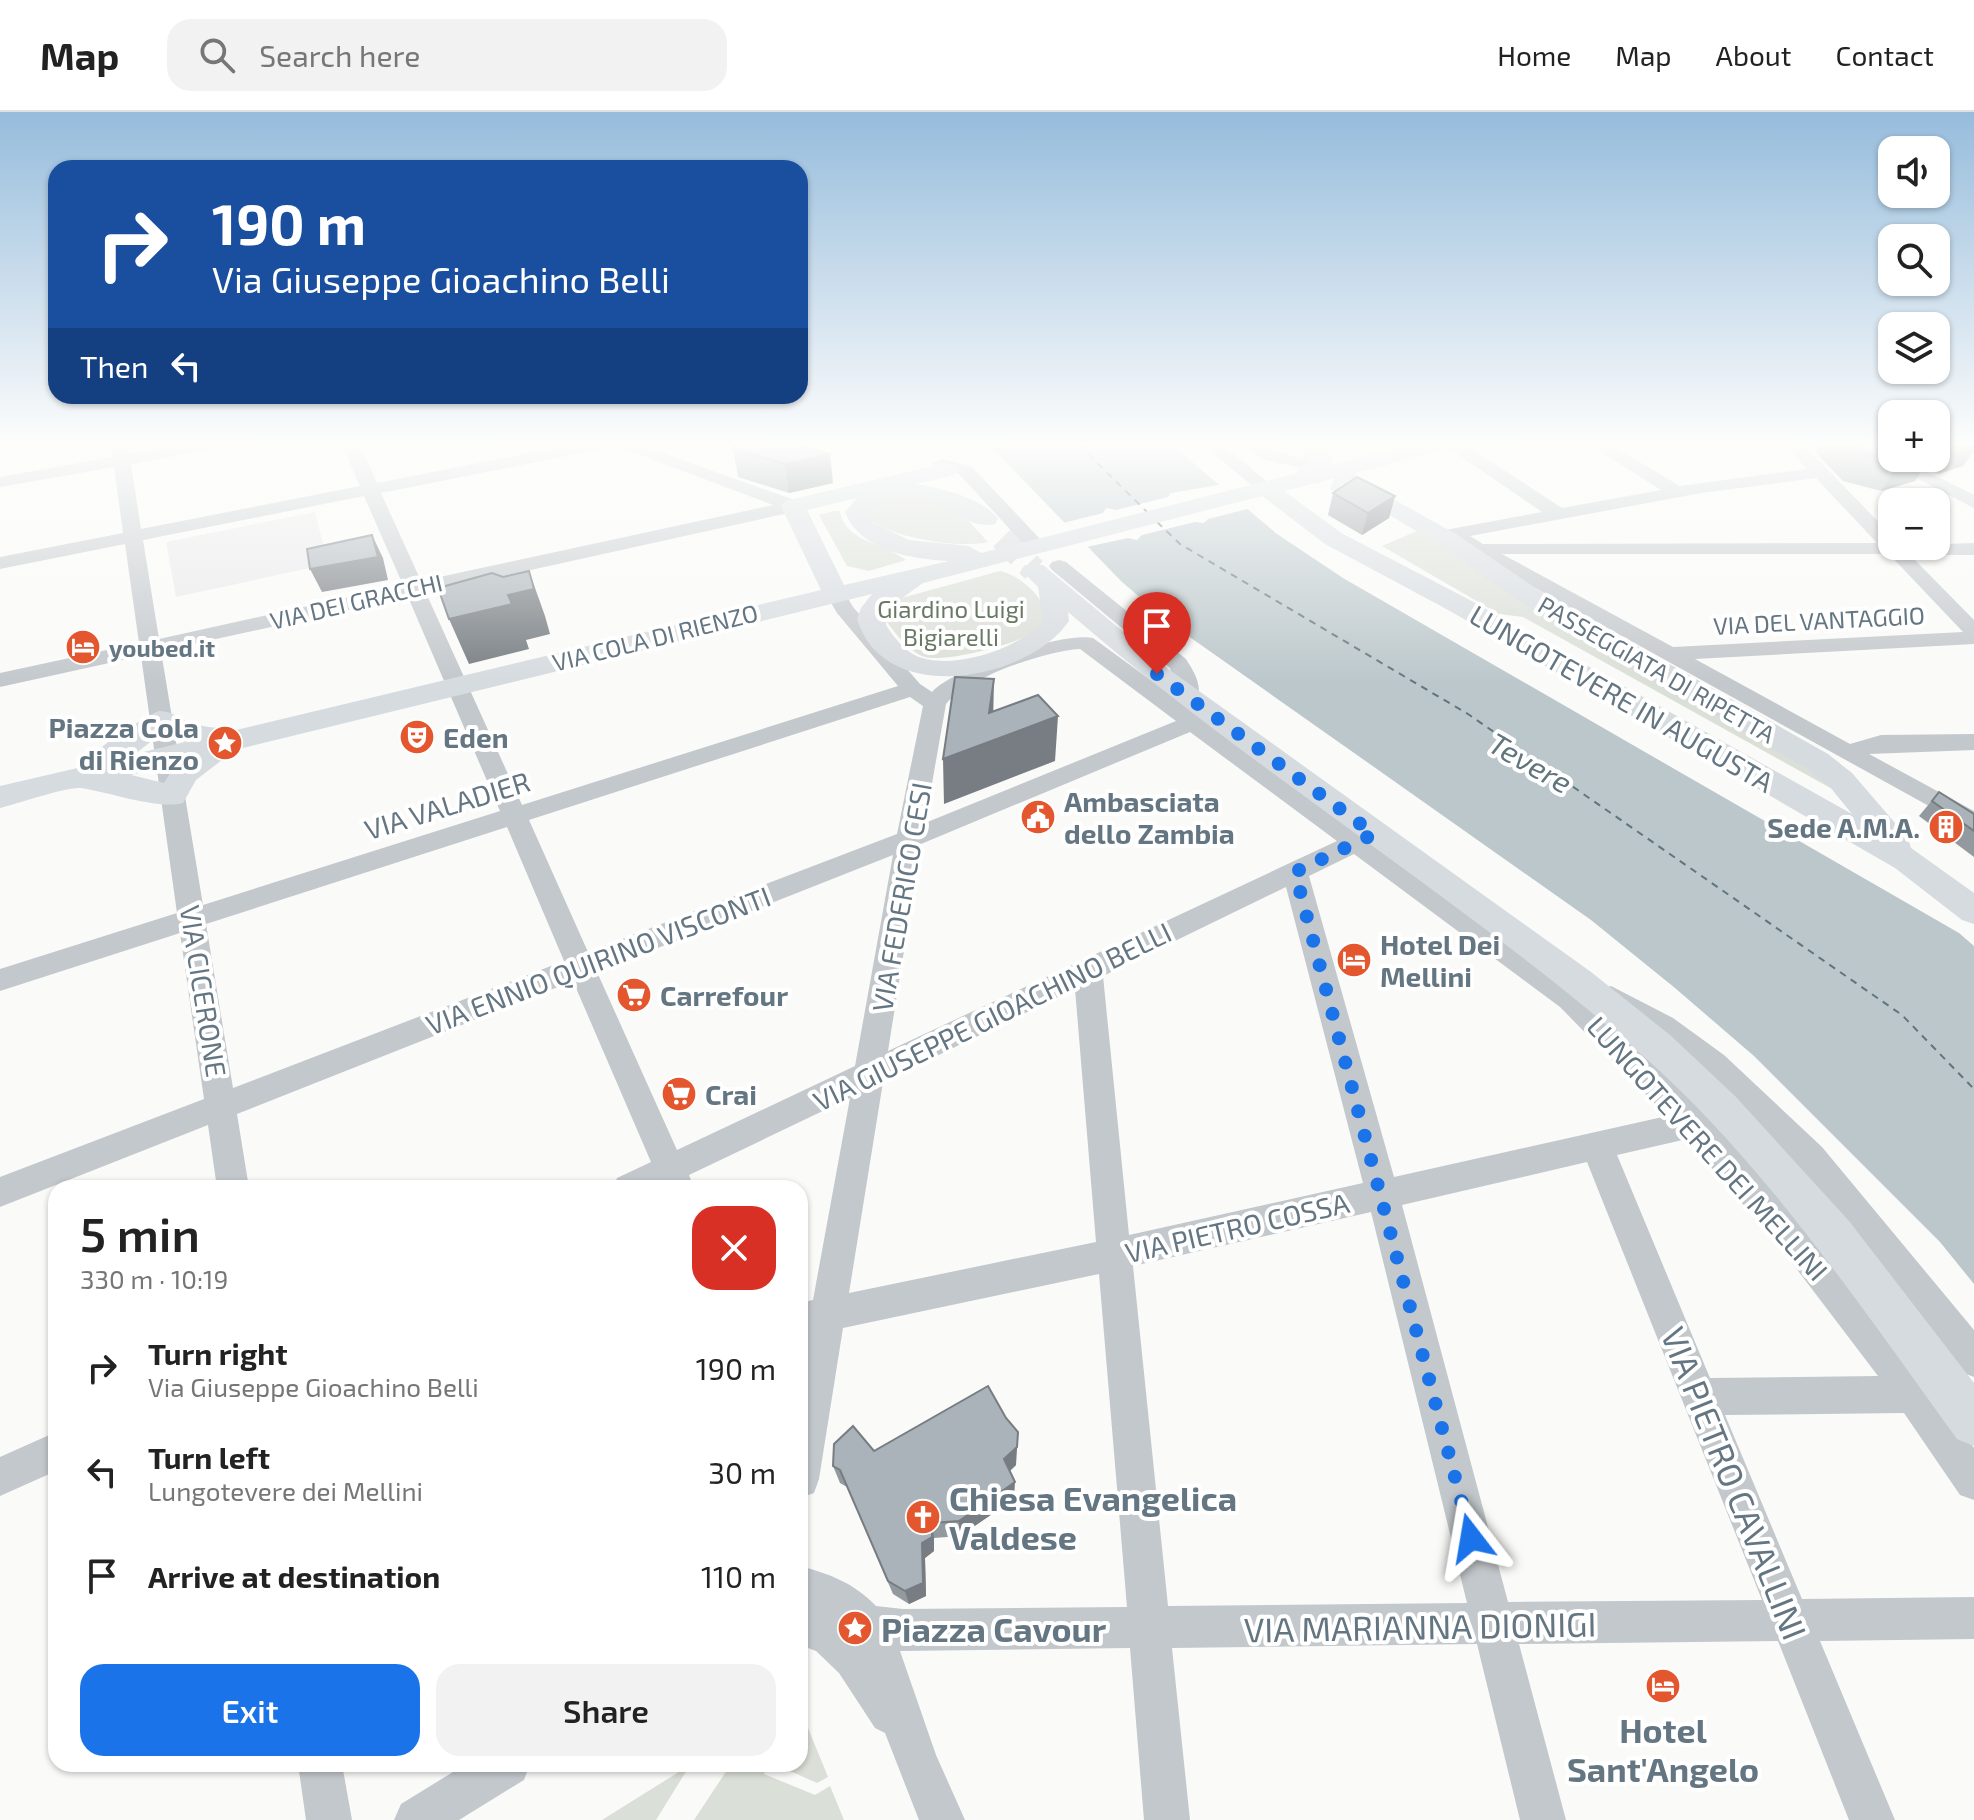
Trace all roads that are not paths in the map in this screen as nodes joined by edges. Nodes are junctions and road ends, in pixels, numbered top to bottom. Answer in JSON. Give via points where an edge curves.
{"nodes":[{"id":1,"x":130,"y":525,"type":"edge"},
{"id":2,"x":195,"y":525,"type":"edge"},
{"id":3,"x":387,"y":525,"type":"edge"},
{"id":4,"x":706,"y":525,"type":"edge"},
{"id":5,"x":802,"y":525,"type":"edge"},
{"id":6,"x":862,"y":525,"type":"edge"},
{"id":7,"x":993,"y":525,"type":"edge"},
{"id":8,"x":1009,"y":525,"type":"edge"},
{"id":9,"x":1145,"y":525,"type":"edge"},
{"id":10,"x":1312,"y":525,"type":"edge"},
{"id":11,"x":1422,"y":525,"type":"edge"},
{"id":12,"x":1432,"y":525,"type":"edge"},
{"id":13,"x":1525,"y":525,"type":"edge"},
{"id":14,"x":132,"y":537,"type":"junction"},
{"id":15,"x":1477,"y":540,"type":"junction"},
{"id":16,"x":1878,"y":549,"type":"edge"},
{"id":17,"x":1950,"y":549,"type":"edge"},
{"id":18,"x":1974,"y":549,"type":"edge"},
{"id":19,"x":1035,"y":557,"type":"junction"},
{"id":20,"x":1905,"y":560,"type":"edge"},
{"id":21,"x":0,"y":563,"type":"edge"},
{"id":22,"x":929,"y":565,"type":"junction"},
{"id":23,"x":882,"y":584,"type":"junction"},
{"id":24,"x":413,"y":588,"type":"junction"},
{"id":25,"x":836,"y":594,"type":"junction"},
{"id":26,"x":858,"y":627,"type":"junction"},
{"id":27,"x":1974,"y":632,"type":"edge"},
{"id":28,"x":1974,"y":638,"type":"edge"},
{"id":29,"x":148,"y":648,"type":"junction"},
{"id":30,"x":1667,"y":654,"type":"junction"},
{"id":31,"x":0,"y":680,"type":"edge"},
{"id":32,"x":466,"y":683,"type":"junction"},
{"id":33,"x":912,"y":689,"type":"junction"},
{"id":34,"x":935,"y":703,"type":"junction"},
{"id":35,"x":1191,"y":709,"type":"junction"},
{"id":36,"x":159,"y":720,"type":"junction"},
{"id":37,"x":236,"y":739,"type":"junction"},
{"id":38,"x":1974,"y":742,"type":"edge"},
{"id":39,"x":1847,"y":752,"type":"junction"},
{"id":40,"x":166,"y":755,"type":"junction"},
{"id":41,"x":58,"y":783,"type":"junction"},
{"id":42,"x":172,"y":795,"type":"junction"},
{"id":43,"x":0,"y":797,"type":"edge"},
{"id":44,"x":513,"y":817,"type":"junction"},
{"id":45,"x":1974,"y":822,"type":"edge"},
{"id":46,"x":909,"y":839,"type":"junction"},
{"id":47,"x":1365,"y":839,"type":"junction"},
{"id":48,"x":1907,"y":860,"type":"junction"},
{"id":49,"x":1295,"y":872,"type":"junction"},
{"id":50,"x":1974,"y":911,"type":"edge"},
{"id":51,"x":193,"y":918,"type":"junction"},
{"id":52,"x":579,"y":967,"type":"junction"},
{"id":53,"x":1088,"y":971,"type":"junction"},
{"id":54,"x":0,"y":980,"type":"edge"},
{"id":55,"x":1578,"y":982,"type":"junction"},
{"id":56,"x":871,"y":1071,"type":"junction"},
{"id":57,"x":221,"y":1106,"type":"junction"},
{"id":58,"x":1693,"y":1124,"type":"junction"},
{"id":59,"x":1597,"y":1146,"type":"junction"},
{"id":60,"x":674,"y":1178,"type":"edge"},
{"id":61,"x":232,"y":1180,"type":"edge"},
{"id":62,"x":0,"y":1192,"type":"edge"},
{"id":63,"x":1382,"y":1194,"type":"junction"},
{"id":64,"x":1112,"y":1255,"type":"junction"},
{"id":65,"x":813,"y":1318,"type":"edge"},
{"id":66,"x":1974,"y":1359,"type":"edge"},
{"id":67,"x":808,"y":1376,"type":"edge"},
{"id":68,"x":1914,"y":1394,"type":"junction"},
{"id":69,"x":1700,"y":1397,"type":"junction"},
{"id":70,"x":1974,"y":1422,"type":"edge"},
{"id":71,"x":48,"y":1455,"type":"edge"},
{"id":72,"x":0,"y":1477,"type":"edge"},
{"id":73,"x":1974,"y":1481,"type":"edge"},
{"id":74,"x":808,"y":1588,"type":"edge"},
{"id":75,"x":1974,"y":1618,"type":"edge"},
{"id":76,"x":1791,"y":1622,"type":"junction"},
{"id":77,"x":808,"y":1626,"type":"edge"},
{"id":78,"x":867,"y":1626,"type":"junction"},
{"id":79,"x":1493,"y":1626,"type":"junction"},
{"id":80,"x":1149,"y":1629,"type":"junction"},
{"id":81,"x":911,"y":1748,"type":"junction"},
{"id":82,"x":321,"y":1772,"type":"edge"},
{"id":83,"x":495,"y":1772,"type":"edge"},
{"id":84,"x":329,"y":1820,"type":"edge"},
{"id":85,"x":417,"y":1820,"type":"edge"},
{"id":86,"x":942,"y":1820,"type":"edge"},
{"id":87,"x":1167,"y":1820,"type":"edge"},
{"id":88,"x":1543,"y":1820,"type":"edge"},
{"id":89,"x":1872,"y":1820,"type":"edge"}],
"edges":[{"from":1,"to":14,"type":"street"},
{"from":2,"to":14,"type":"street"},
{"from":3,"to":24,"type":"street"},
{"from":4,"to":24,"type":"street","name":"VIA DEI GRACCHI"},
{"from":5,"to":25,"type":"main road"},
{"from":6,"to":22,"type":"main road"},
{"from":7,"to":19,"type":"main road","name":"LUNGOTEVERE DEI MELLINI"},
{"from":8,"to":19,"type":"street"},
{"from":9,"to":19,"type":"main road","name":"VIA COLA DI RIENZO"},
{"from":10,"to":48,"type":"main road","name":"LUNGOTEVERE IN AUGUSTA"},
{"from":11,"to":48,"type":"main road","name":"PASSEGGIATA DI RIPETTA","via":[[1528,595],[1827,768]]},
{"from":12,"to":15,"type":"street","name":"PASSEGGIATA DI RIPETTA"},
{"from":13,"to":15,"type":"street"},
{"from":14,"to":21,"type":"street"},
{"from":14,"to":29,"type":"street"},
{"from":15,"to":16,"type":"street","via":[[1510,547]]},
{"from":15,"to":30,"type":"street","name":"PASSEGGIATA DI RIPETTA"},
{"from":17,"to":18,"type":"street"},
{"from":19,"to":22,"type":"main road","name":"VIA COLA DI RIENZO"},
{"from":19,"to":22,"type":"main road","via":[[1056,621],[1044,638],[938,670],[905,661],[870,619],[877,604]]},
{"from":19,"to":35,"type":"main road","name":"LUNGOTEVERE DEI MELLINI","via":[[1107,634]]},
{"from":20,"to":27,"type":"street"},
{"from":22,"to":23,"type":"main road","name":"VIA COLA DI RIENZO"},
{"from":23,"to":25,"type":"main road","name":"VIA COLA DI RIENZO"},
{"from":23,"to":26,"type":"street","via":[[857,611]]},
{"from":24,"to":29,"type":"street","name":"VIA DEI GRACCHI"},
{"from":24,"to":32,"type":"street","via":[[439,650]]},
{"from":25,"to":26,"type":"street"},
{"from":25,"to":32,"type":"main road","name":"VIA COLA DI RIENZO"},
{"from":26,"to":33,"type":"street"},
{"from":28,"to":30,"type":"street","name":"VIA DEL VANTAGGIO"},
{"from":29,"to":31,"type":"street","name":"VIA DEI GRACCHI"},
{"from":29,"to":36,"type":"street"},
{"from":30,"to":39,"type":"street","name":"PASSEGGIATA DI RIPETTA"},
{"from":32,"to":37,"type":"main road"},
{"from":32,"to":44,"type":"street","via":[[472,723]]},
{"from":33,"to":34,"type":"street"},
{"from":33,"to":44,"type":"street","name":"VIA VALADIER"},
{"from":34,"to":35,"type":"street","name":"LUNGOTEVERE DEI MELLINI","via":[[952,684],[1079,642]]},
{"from":34,"to":46,"type":"street","name":"VIA FEDERICO CESI"},
{"from":35,"to":46,"type":"street","name":"VIA ENNIO QUIRINO VISCONTI"},
{"from":35,"to":47,"type":"main road","name":"LUNGOTEVERE DEI MELLINI"},
{"from":36,"to":37,"type":"main road","via":[[188,733]]},
{"from":36,"to":40,"type":"street"},
{"from":36,"to":41,"type":"main road","via":[[117,751]]},
{"from":37,"to":40,"type":"main road"},
{"from":37,"to":42,"type":"main road","via":[[190,768]]},
{"from":38,"to":39,"type":"street","via":[[1881,743]]},
{"from":39,"to":45,"type":"street","name":"PASSEGGIATA DI RIPETTA"},
{"from":40,"to":41,"type":"main road"},
{"from":40,"to":42,"type":"street"},
{"from":41,"to":42,"type":"main road","via":[[121,785]]},
{"from":41,"to":43,"type":"main road"},
{"from":42,"to":51,"type":"street","name":"VIA CICERONE"},
{"from":44,"to":51,"type":"street","name":"VIA VALADIER"},
{"from":44,"to":52,"type":"street"},
{"from":46,"to":52,"type":"street","name":"VIA ENNIO QUIRINO VISCONTI"},
{"from":46,"to":56,"type":"street","name":"VIA FEDERICO CESI"},
{"from":47,"to":49,"type":"street","name":"VIA GIUSEPPE GIOACHINO BELLI"},
{"from":47,"to":55,"type":"main road","name":"LUNGOTEVERE DEI MELLINI"},
{"from":47,"to":58,"type":"street","name":"LUNGOTEVERE DEI MELLINI","via":[[1551,983]]},
{"from":48,"to":50,"type":"main road","name":"LUNGOTEVERE IN AUGUSTA"},
{"from":49,"to":53,"type":"street","name":"VIA GIUSEPPE GIOACHINO BELLI"},
{"from":49,"to":63,"type":"street"},
{"from":51,"to":54,"type":"street","name":"VIA VALADIER"},
{"from":51,"to":57,"type":"street","name":"VIA CICERONE"},
{"from":52,"to":57,"type":"street","name":"VIA ENNIO QUIRINO VISCONTI"},
{"from":52,"to":60,"type":"street"},
{"from":53,"to":56,"type":"street","name":"VIA GIUSEPPE GIOACHINO BELLI"},
{"from":53,"to":64,"type":"street"},
{"from":55,"to":66,"type":"street","via":[[1663,1025],[1732,1079],[1868,1224]]},
{"from":55,"to":70,"type":"main road","name":"LUNGOTEVERE DEI MELLINI","via":[[1657,1046],[1769,1160],[1868,1278]]},
{"from":56,"to":60,"type":"street","name":"VIA GIUSEPPE GIOACHINO BELLI"},
{"from":56,"to":65,"type":"street","name":"VIA FEDERICO CESI"},
{"from":57,"to":61,"type":"street","name":"VIA CICERONE"},
{"from":57,"to":62,"type":"street","name":"VIA ENNIO QUIRINO VISCONTI"},
{"from":58,"to":59,"type":"street","name":"VIA PIETRO COSSA"},
{"from":58,"to":68,"type":"street","name":"LUNGOTEVERE DEI MELLINI","via":[[1811,1259]]},
{"from":59,"to":63,"type":"street","name":"VIA PIETRO COSSA"},
{"from":59,"to":69,"type":"street","name":"VIA PIETRO CAVALLINI"},
{"from":63,"to":64,"type":"street","name":"VIA PIETRO COSSA"},
{"from":63,"to":79,"type":"street"},
{"from":64,"to":65,"type":"street","name":"VIA PIETRO COSSA"},
{"from":64,"to":80,"type":"street"},
{"from":65,"to":67,"type":"street","name":"VIA FEDERICO CESI"},
{"from":68,"to":69,"type":"street"},
{"from":68,"to":73,"type":"street","name":"LUNGOTEVERE DEI MELLINI"},
{"from":69,"to":76,"type":"street","name":"VIA PIETRO CAVALLINI"},
{"from":71,"to":72,"type":"street"},
{"from":74,"to":78,"type":"street","via":[[838,1597]]},
{"from":75,"to":76,"type":"street","name":"VIA MARIANNA DIONIGI"},
{"from":76,"to":79,"type":"street","name":"VIA MARIANNA DIONIGI"},
{"from":76,"to":89,"type":"street","name":"VIA PIETRO CAVALLINI"},
{"from":77,"to":81,"type":"street","via":[[822,1629],[849,1650]]},
{"from":78,"to":80,"type":"street","name":"VIA MARIANNA DIONIGI"},
{"from":78,"to":81,"type":"street","via":[[882,1652]]},
{"from":79,"to":80,"type":"street","name":"VIA MARIANNA DIONIGI"},
{"from":79,"to":88,"type":"street"},
{"from":80,"to":87,"type":"street"},
{"from":81,"to":86,"type":"street"},
{"from":82,"to":84,"type":"street"},
{"from":83,"to":85,"type":"street"}]}
